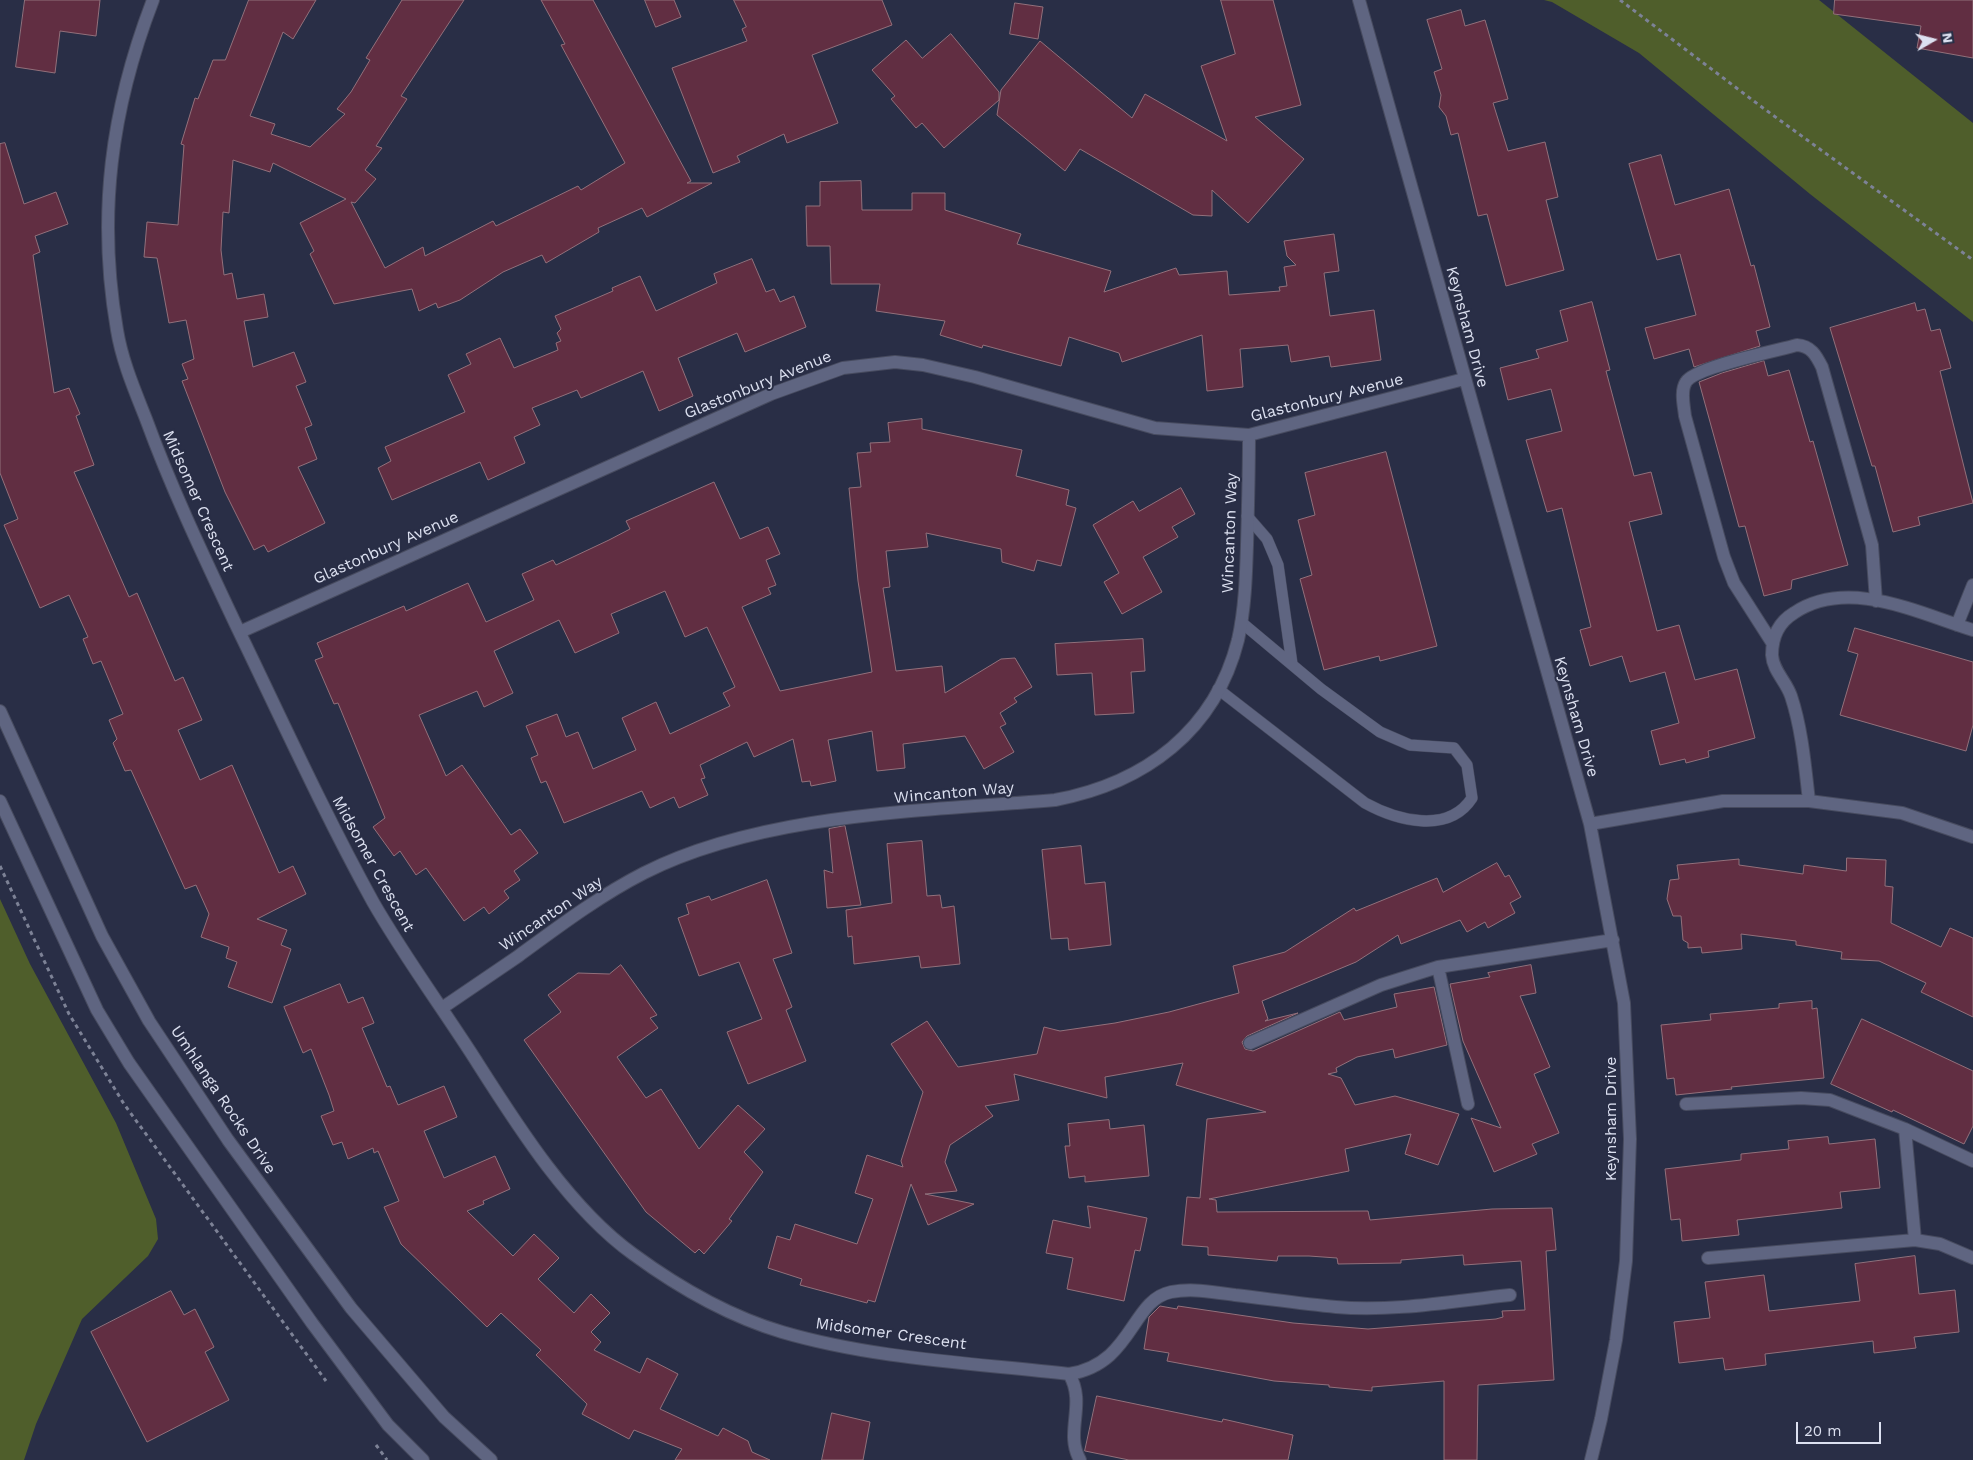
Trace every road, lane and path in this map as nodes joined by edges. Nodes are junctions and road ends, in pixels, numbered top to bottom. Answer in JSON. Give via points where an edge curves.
{"nodes":[{"id":1,"x":153,"y":0,"type":"edge"},
{"id":2,"x":1359,"y":0,"type":"edge"},
{"id":3,"x":1620,"y":0,"type":"edge"},
{"id":4,"x":1973,"y":260,"type":"edge"},
{"id":5,"x":1464,"y":379,"type":"junction"},
{"id":6,"x":1250,"y":435,"type":"junction"},
{"id":7,"x":1247,"y":516,"type":"junction"},
{"id":8,"x":1973,"y":585,"type":"edge"},
{"id":9,"x":1876,"y":601,"type":"junction"},
{"id":10,"x":1241,"y":622,"type":"junction"},
{"id":11,"x":1957,"y":625,"type":"junction"},
{"id":12,"x":1973,"y":630,"type":"edge"},
{"id":13,"x":240,"y":632,"type":"junction"},
{"id":14,"x":1773,"y":644,"type":"junction"},
{"id":15,"x":1292,"y":664,"type":"junction"},
{"id":16,"x":1218,"y":689,"type":"junction"},
{"id":17,"x":0,"y":711,"type":"edge"},
{"id":18,"x":0,"y":801,"type":"edge"},
{"id":19,"x":1810,"y":801,"type":"junction"},
{"id":20,"x":1590,"y":824,"type":"junction"},
{"id":21,"x":1973,"y":836,"type":"edge"},
{"id":22,"x":0,"y":866,"type":"edge"},
{"id":23,"x":1614,"y":940,"type":"junction"},
{"id":24,"x":1438,"y":967,"type":"junction"},
{"id":25,"x":442,"y":1008,"type":"junction"},
{"id":26,"x":1250,"y":1043,"type":"dead end"},
{"id":27,"x":1468,"y":1104,"type":"dead end"},
{"id":28,"x":1686,"y":1104,"type":"dead end"},
{"id":29,"x":1905,"y":1129,"type":"junction"},
{"id":30,"x":1973,"y":1162,"type":"edge"},
{"id":31,"x":1915,"y":1240,"type":"junction"},
{"id":32,"x":1708,"y":1258,"type":"dead end"},
{"id":33,"x":1973,"y":1258,"type":"edge"},
{"id":34,"x":1510,"y":1295,"type":"dead end"},
{"id":35,"x":1069,"y":1374,"type":"junction"},
{"id":36,"x":329,"y":1385,"type":"dead end"},
{"id":37,"x":370,"y":1438,"type":"dead end"},
{"id":38,"x":388,"y":1460,"type":"edge"},
{"id":39,"x":423,"y":1460,"type":"edge"},
{"id":40,"x":491,"y":1460,"type":"edge"},
{"id":41,"x":1080,"y":1460,"type":"edge"},
{"id":42,"x":1591,"y":1460,"type":"edge"}],
"edges":[{"from":1,"to":13,"type":"street","name":"Midsomer Crescent","via":[[128,74],[109,177],[112,292],[118,336],[133,386],[184,516]]},
{"from":2,"to":5,"type":"street","name":"Keynsham Drive"},
{"from":3,"to":4,"type":"path"},
{"from":5,"to":6,"type":"street","name":"Glastonbury Avenue"},
{"from":5,"to":20,"type":"street","name":"Keynsham Drive"},
{"from":6,"to":7,"type":"street","name":"Wincanton Way"},
{"from":6,"to":13,"type":"street","name":"Glastonbury Avenue","via":[[1155,428],[923,365],[895,362],[844,368],[770,394]]},
{"from":7,"to":10,"type":"street","name":"Wincanton Way"},
{"from":7,"to":15,"type":"lane","via":[[1267,539],[1278,565]]},
{"from":8,"to":11,"type":"street"},
{"from":9,"to":11,"type":"street"},
{"from":9,"to":14,"type":"street","via":[[1839,597],[1804,606],[1786,617],[1777,629]]},
{"from":9,"to":14,"type":"street","via":[[1872,545],[1822,367],[1815,353],[1797,345],[1704,369],[1685,384],[1686,416],[1724,557],[1734,583]]},
{"from":10,"to":15,"type":"lane"},
{"from":10,"to":16,"type":"street","name":"Wincanton Way","via":[[1231,664]]},
{"from":11,"to":12,"type":"street"},
{"from":13,"to":25,"type":"street","name":"Midsomer Crescent","via":[[341,842],[400,946]]},
{"from":14,"to":19,"type":"street","via":[[1776,669],[1790,693],[1797,718]]},
{"from":15,"to":16,"type":"lane","via":[[1361,719],[1388,736],[1410,744],[1454,748],[1467,765],[1472,798],[1467,806],[1458,813],[1428,821],[1410,820],[1380,811],[1365,803]]},
{"from":16,"to":25,"type":"street","name":"Wincanton Way","via":[[1181,741],[1159,758],[1112,785],[1056,800],[842,819],[792,827],[726,841],[681,857],[643,874],[573,916]]},
{"from":17,"to":40,"type":"street","name":"Umhlanga Rocks Drive","via":[[102,936],[154,1029],[228,1140],[351,1308],[444,1416]]},
{"from":18,"to":39,"type":"street","via":[[96,1010],[129,1063],[312,1324],[388,1424]]},
{"from":19,"to":20,"type":"street","via":[[1723,801]]},
{"from":19,"to":21,"type":"street","via":[[1902,812]]},
{"from":20,"to":23,"type":"street","name":"Keynsham Drive"},
{"from":22,"to":36,"type":"path","via":[[69,1014],[124,1104]]},
{"from":23,"to":24,"type":"street"},
{"from":23,"to":42,"type":"street","name":"Keynsham Drive","via":[[1624,1002],[1630,1130],[1626,1261],[1616,1340]]},
{"from":24,"to":26,"type":"street","via":[[1381,985]]},
{"from":24,"to":27,"type":"street"},
{"from":25,"to":35,"type":"street","name":"Midsomer Crescent","via":[[510,1113],[582,1207],[628,1251],[688,1291],[754,1322],[807,1338],[880,1352]]},
{"from":28,"to":29,"type":"street","via":[[1801,1098],[1830,1100]]},
{"from":29,"to":30,"type":"street"},
{"from":29,"to":31,"type":"street"},
{"from":31,"to":32,"type":"street"},
{"from":31,"to":33,"type":"street","via":[[1940,1244]]},
{"from":34,"to":35,"type":"street","via":[[1381,1308],[1338,1307],[1198,1291],[1170,1292],[1151,1301],[1112,1355],[1092,1368]]},
{"from":35,"to":41,"type":"street","via":[[1077,1392],[1074,1443]]},
{"from":37,"to":38,"type":"path"}]}
